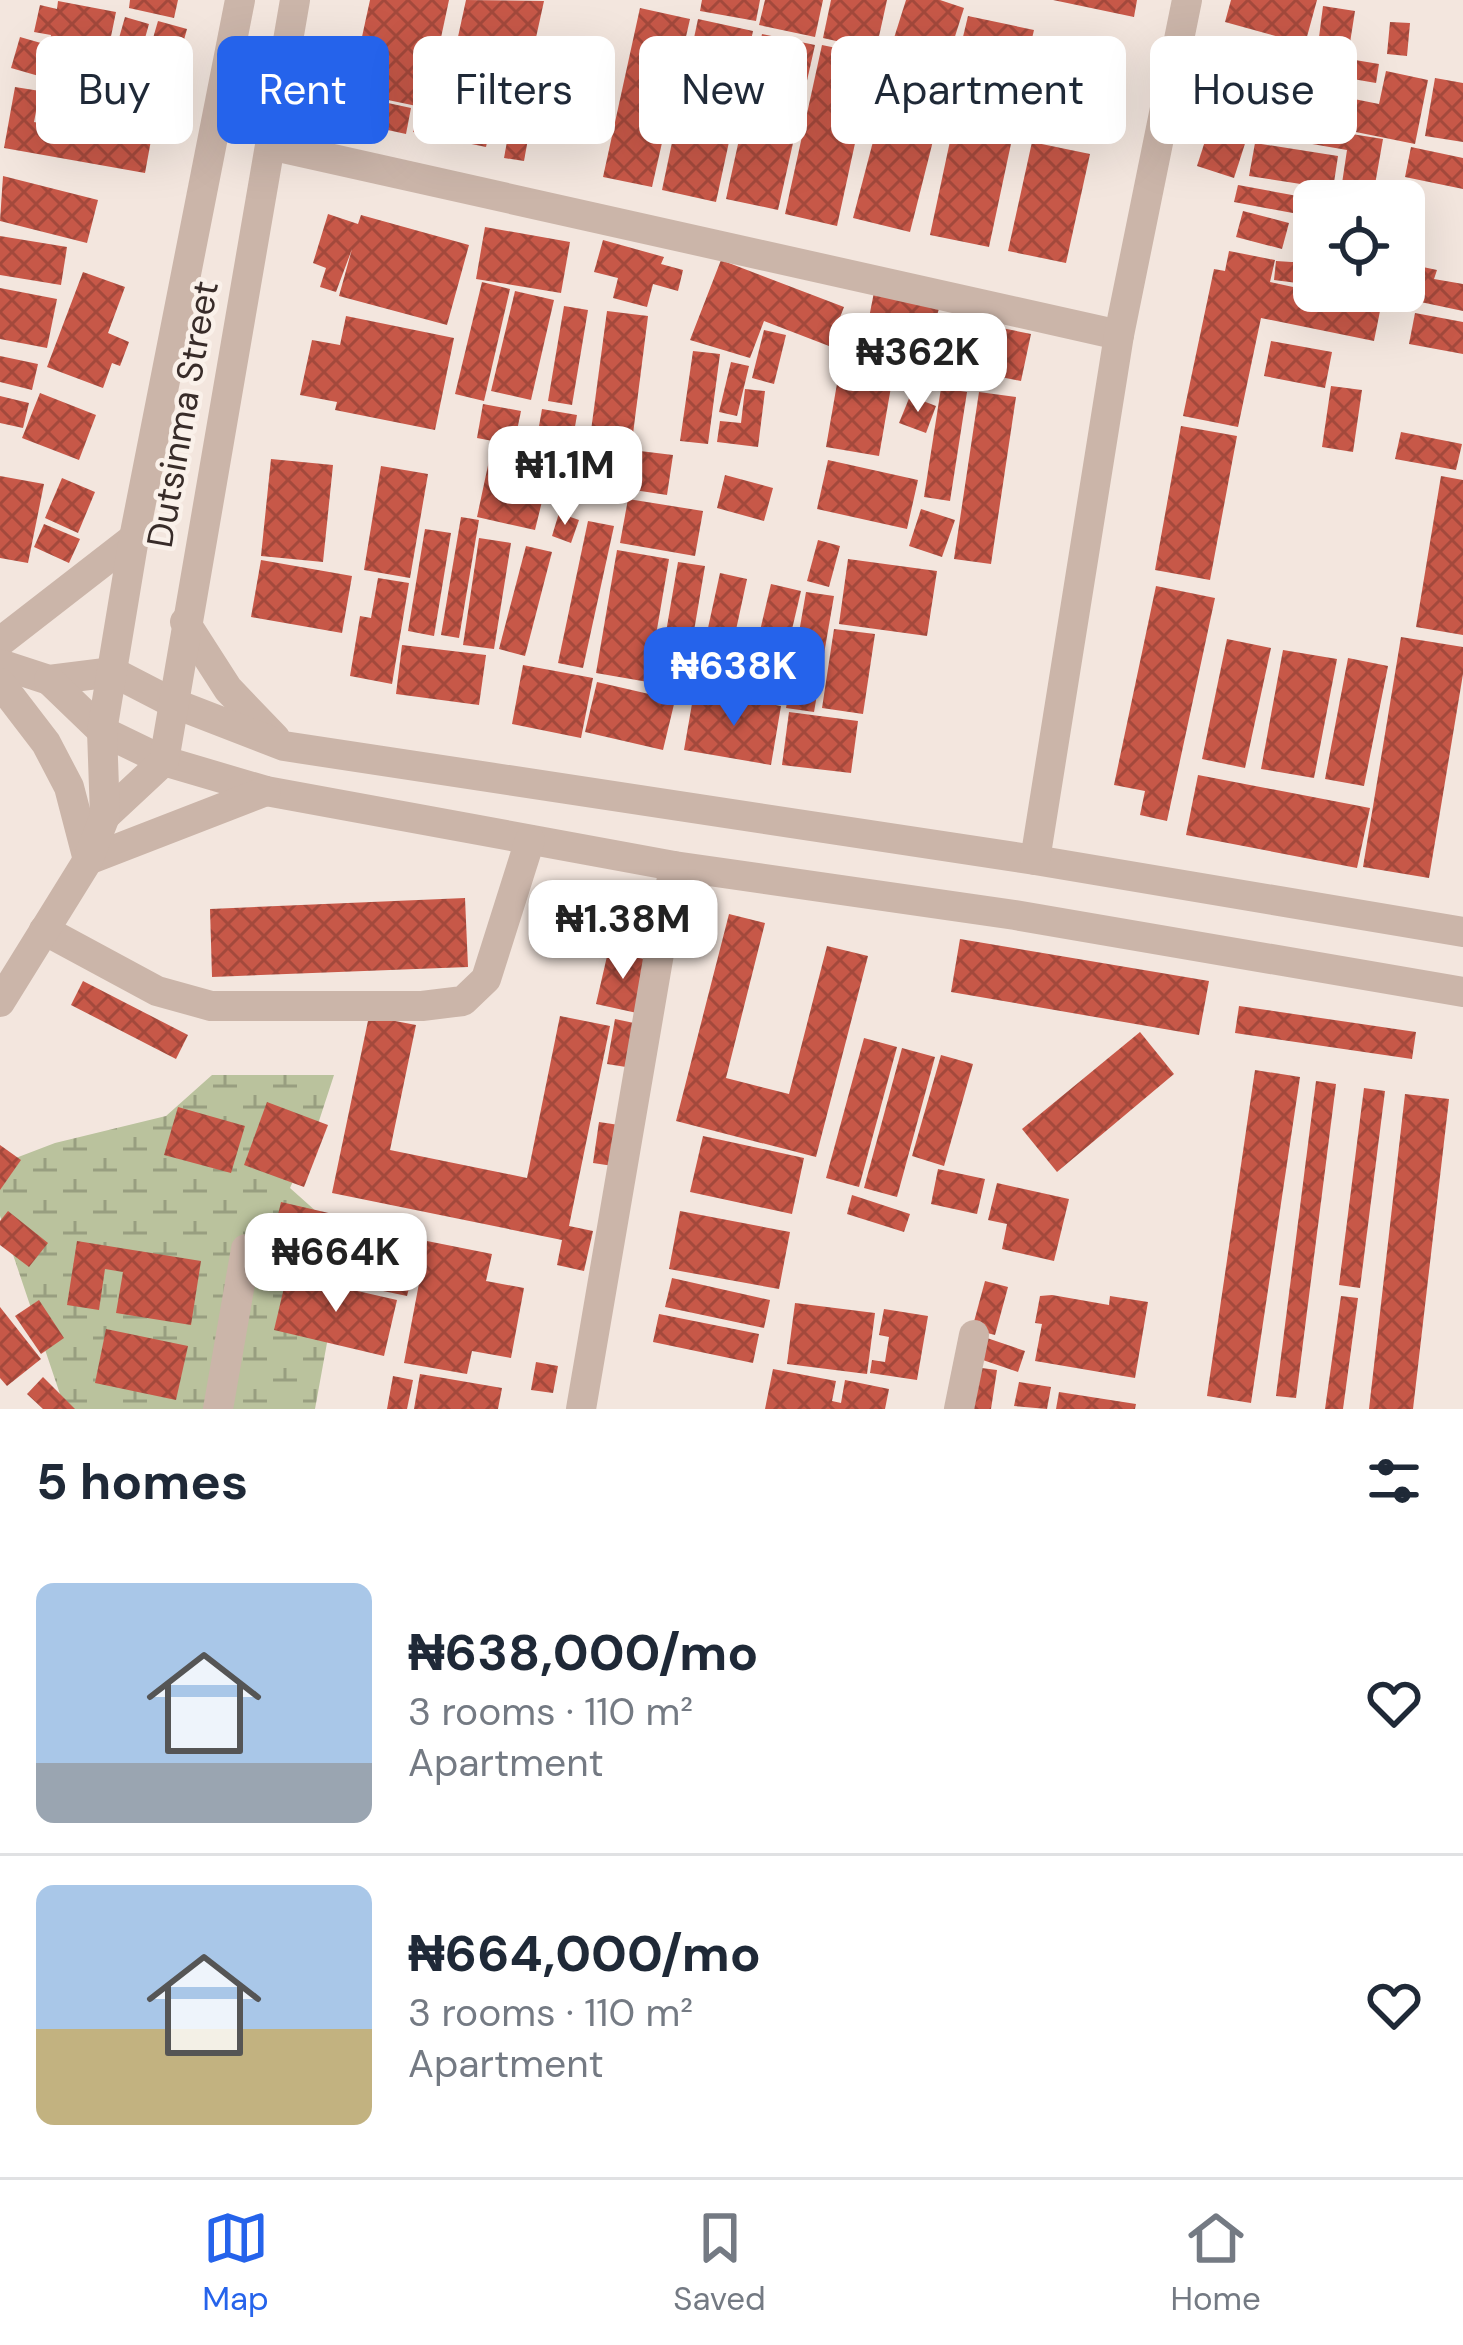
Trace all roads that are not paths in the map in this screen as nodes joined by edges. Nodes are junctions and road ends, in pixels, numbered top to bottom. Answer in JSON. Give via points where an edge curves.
{"nodes":[{"id":1,"x":240,"y":0,"type":"edge"},
{"id":2,"x":295,"y":0,"type":"edge"},
{"id":3,"x":1187,"y":0,"type":"edge"},
{"id":4,"x":270,"y":145,"type":"junction"},
{"id":5,"x":1119,"y":335,"type":"junction"},
{"id":6,"x":134,"y":538,"type":"junction"},
{"id":7,"x":185,"y":622,"type":"junction"},
{"id":8,"x":0,"y":642,"type":"edge"},
{"id":9,"x":0,"y":664,"type":"edge"},
{"id":10,"x":113,"y":672,"type":"junction"},
{"id":11,"x":49,"y":680,"type":"junction"},
{"id":12,"x":0,"y":683,"type":"edge"},
{"id":13,"x":173,"y":704,"type":"junction"},
{"id":14,"x":102,"y":731,"type":"junction"},
{"id":15,"x":284,"y":746,"type":"junction"},
{"id":16,"x":164,"y":761,"type":"junction"},
{"id":17,"x":266,"y":791,"type":"junction"},
{"id":18,"x":105,"y":816,"type":"junction"},
{"id":19,"x":530,"y":840,"type":"junction"},
{"id":20,"x":88,"y":860,"type":"junction"},
{"id":21,"x":1035,"y":860,"type":"junction"},
{"id":22,"x":674,"y":866,"type":"junction"},
{"id":23,"x":44,"y":930,"type":"junction"},
{"id":24,"x":1463,"y":932,"type":"edge"},
{"id":25,"x":1463,"y":992,"type":"edge"},
{"id":26,"x":0,"y":1002,"type":"edge"},
{"id":27,"x":246,"y":1249,"type":"dead end"},
{"id":28,"x":974,"y":1335,"type":"dead end"},
{"id":29,"x":218,"y":1409,"type":"edge"},
{"id":30,"x":581,"y":1409,"type":"edge"},
{"id":31,"x":959,"y":1409,"type":"edge"}],
"edges":[{"from":1,"to":6,"type":"street","name":"Dutsinma Street"},
{"from":2,"to":4,"type":"street","name":"Dutsinma Street"},
{"from":3,"to":5,"type":"street"},
{"from":4,"to":5,"type":"street"},
{"from":4,"to":7,"type":"street","name":"Dutsinma Street"},
{"from":5,"to":21,"type":"street"},
{"from":6,"to":8,"type":"street"},
{"from":6,"to":10,"type":"street","name":"Dutsinma Street"},
{"from":7,"to":13,"type":"street","name":"Dutsinma Street"},
{"from":7,"to":15,"type":"street","via":[[228,688]]},
{"from":9,"to":11,"type":"street"},
{"from":10,"to":11,"type":"street"},
{"from":10,"to":13,"type":"street"},
{"from":10,"to":14,"type":"street","name":"Dutsinma Street"},
{"from":11,"to":14,"type":"street"},
{"from":12,"to":20,"type":"street","via":[[69,787]]},
{"from":13,"to":15,"type":"street"},
{"from":13,"to":16,"type":"street","name":"Dutsinma Street"},
{"from":14,"to":16,"type":"street"},
{"from":14,"to":18,"type":"street","name":"Dutsinma Street"},
{"from":15,"to":21,"type":"street"},
{"from":16,"to":17,"type":"street"},
{"from":16,"to":18,"type":"street","name":"Dutsinma Street"},
{"from":17,"to":19,"type":"street"},
{"from":17,"to":20,"type":"street"},
{"from":18,"to":20,"type":"street","name":"Dutsinma Street"},
{"from":19,"to":22,"type":"street"},
{"from":19,"to":23,"type":"street","via":[[486,979],[463,1001],[212,1006],[157,992]]},
{"from":20,"to":23,"type":"street","name":"Dutsinma Street"},
{"from":21,"to":24,"type":"street"},
{"from":22,"to":25,"type":"street","via":[[1015,914]]},
{"from":22,"to":30,"type":"street"},
{"from":23,"to":26,"type":"street","name":"Dutsinma Street"},
{"from":27,"to":29,"type":"street"},
{"from":28,"to":31,"type":"street"}]}
